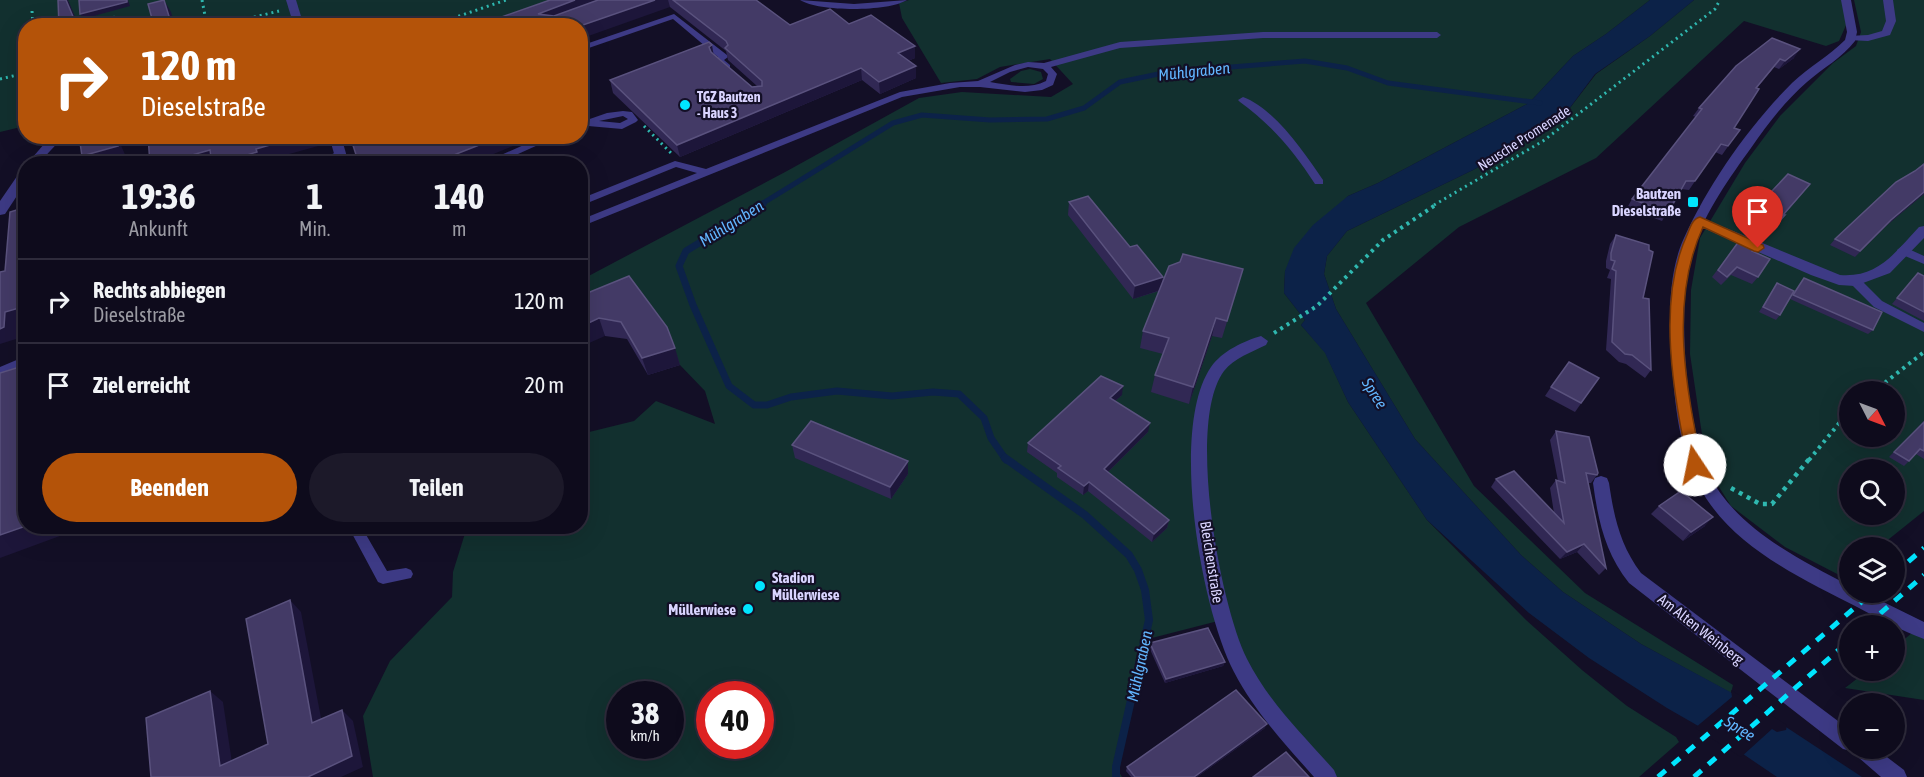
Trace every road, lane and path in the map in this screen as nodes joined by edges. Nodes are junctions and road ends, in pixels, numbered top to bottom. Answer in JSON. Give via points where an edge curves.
{"nodes":[{"id":1,"x":202,"y":0,"type":"edge"},
{"id":2,"x":506,"y":0,"type":"edge"},
{"id":3,"x":804,"y":0,"type":"edge"},
{"id":4,"x":903,"y":0,"type":"edge"},
{"id":5,"x":1720,"y":0,"type":"edge"},
{"id":6,"x":1846,"y":0,"type":"edge"},
{"id":7,"x":1888,"y":0,"type":"edge"},
{"id":8,"x":292,"y":4,"type":"edge"},
{"id":9,"x":32,"y":11,"type":"dead end"},
{"id":10,"x":32,"y":18,"type":"edge"},
{"id":11,"x":205,"y":18,"type":"edge"},
{"id":12,"x":246,"y":18,"type":"edge"},
{"id":13,"x":453,"y":18,"type":"edge"},
{"id":14,"x":1437,"y":35,"type":"dead end"},
{"id":15,"x":1852,"y":38,"type":"junction"},
{"id":16,"x":588,"y":46,"type":"edge"},
{"id":17,"x":1045,"y":66,"type":"junction"},
{"id":18,"x":734,"y":74,"type":"edge"},
{"id":19,"x":18,"y":75,"type":"edge"},
{"id":20,"x":0,"y":79,"type":"edge"},
{"id":21,"x":981,"y":84,"type":"junction"},
{"id":22,"x":1243,"y":100,"type":"dead end"},
{"id":23,"x":633,"y":120,"type":"joint"},
{"id":24,"x":588,"y":123,"type":"edge"},
{"id":25,"x":50,"y":144,"type":"edge"},
{"id":26,"x":535,"y":144,"type":"edge"},
{"id":27,"x":39,"y":156,"type":"edge"},
{"id":28,"x":505,"y":156,"type":"edge"},
{"id":29,"x":678,"y":160,"type":"edge"},
{"id":30,"x":709,"y":173,"type":"junction"},
{"id":31,"x":1319,"y":182,"type":"dead end"},
{"id":32,"x":18,"y":184,"type":"edge"},
{"id":33,"x":588,"y":200,"type":"edge"},
{"id":34,"x":0,"y":211,"type":"edge"},
{"id":35,"x":588,"y":221,"type":"edge"},
{"id":36,"x":1700,"y":221,"type":"junction"},
{"id":37,"x":1924,"y":230,"type":"edge"},
{"id":38,"x":1902,"y":250,"type":"junction"},
{"id":39,"x":1924,"y":260,"type":"edge"},
{"id":40,"x":1855,"y":281,"type":"junction"},
{"id":41,"x":1924,"y":328,"type":"edge"},
{"id":42,"x":1261,"y":341,"type":"joint"},
{"id":43,"x":1924,"y":352,"type":"edge"},
{"id":44,"x":18,"y":365,"type":"edge"},
{"id":45,"x":0,"y":373,"type":"edge"},
{"id":46,"x":1887,"y":381,"type":"edge"},
{"id":47,"x":1839,"y":423,"type":"edge"},
{"id":48,"x":1600,"y":483,"type":"edge"},
{"id":49,"x":1723,"y":483,"type":"dead end"},
{"id":50,"x":358,"y":534,"type":"edge"},
{"id":51,"x":405,"y":574,"type":"dead end"},
{"id":52,"x":1924,"y":631,"type":"edge"},
{"id":53,"x":1839,"y":734,"type":"edge"},
{"id":54,"x":1873,"y":759,"type":"edge"},
{"id":55,"x":1327,"y":777,"type":"edge"},
{"id":56,"x":1897,"y":777,"type":"edge"}],
"edges":[{"from":1,"to":11,"type":"path"},
{"from":2,"to":13,"type":"path"},
{"from":3,"to":4,"type":"lane","via":[[855,6]]},
{"from":5,"to":42,"type":"path","name":"Neusche Promenade","via":[[1715,9],[1559,129],[1383,240],[1337,289],[1293,323]]},
{"from":6,"to":15,"type":"street"},
{"from":7,"to":15,"type":"street","via":[[1891,21],[1886,33]]},
{"from":8,"to":12,"type":"path"},
{"from":9,"to":10,"type":"path"},
{"from":14,"to":17,"type":"lane","via":[[1263,35],[1120,45]]},
{"from":15,"to":36,"type":"street","via":[[1780,103],[1729,170]]},
{"from":16,"to":18,"type":"lane","via":[[674,16],[724,57],[718,60]]},
{"from":17,"to":21,"type":"lane","via":[[1019,66]]},
{"from":17,"to":21,"type":"lane","via":[[1053,78],[1044,86],[1033,89]]},
{"from":19,"to":20,"type":"path"},
{"from":21,"to":30,"type":"lane","via":[[900,95]]},
{"from":22,"to":31,"type":"lane","via":[[1269,117],[1297,148]]},
{"from":23,"to":24,"type":"lane","via":[[629,114],[617,112]]},
{"from":23,"to":29,"type":"path"},
{"from":25,"to":27,"type":"street"},
{"from":26,"to":28,"type":"lane"},
{"from":30,"to":33,"type":"lane","via":[[675,164]]},
{"from":30,"to":35,"type":"lane"},
{"from":32,"to":34,"type":"street"},
{"from":36,"to":40,"type":"street","via":[[1816,272]]},
{"from":36,"to":52,"type":"street","via":[[1686,249],[1677,307],[1678,359],[1695,465],[1724,510],[1758,539],[1833,584]]},
{"from":37,"to":38,"type":"street"},
{"from":38,"to":39,"type":"lane"},
{"from":38,"to":40,"type":"street","via":[[1884,270]]},
{"from":40,"to":41,"type":"lane","via":[[1878,304]]},
{"from":42,"to":55,"type":"street","name":"Bleichenstraße","via":[[1231,356],[1215,372],[1205,396],[1199,475],[1212,563],[1222,620],[1240,665],[1269,708]]},
{"from":43,"to":46,"type":"path"},
{"from":44,"to":45,"type":"street"},
{"from":47,"to":49,"type":"path","via":[[1772,504],[1760,504]]},
{"from":48,"to":53,"type":"street","name":"Am Alten Weinberg","via":[[1615,549],[1635,578]]},
{"from":50,"to":51,"type":"lane","via":[[383,578]]},
{"from":54,"to":56,"type":"street"}]}
